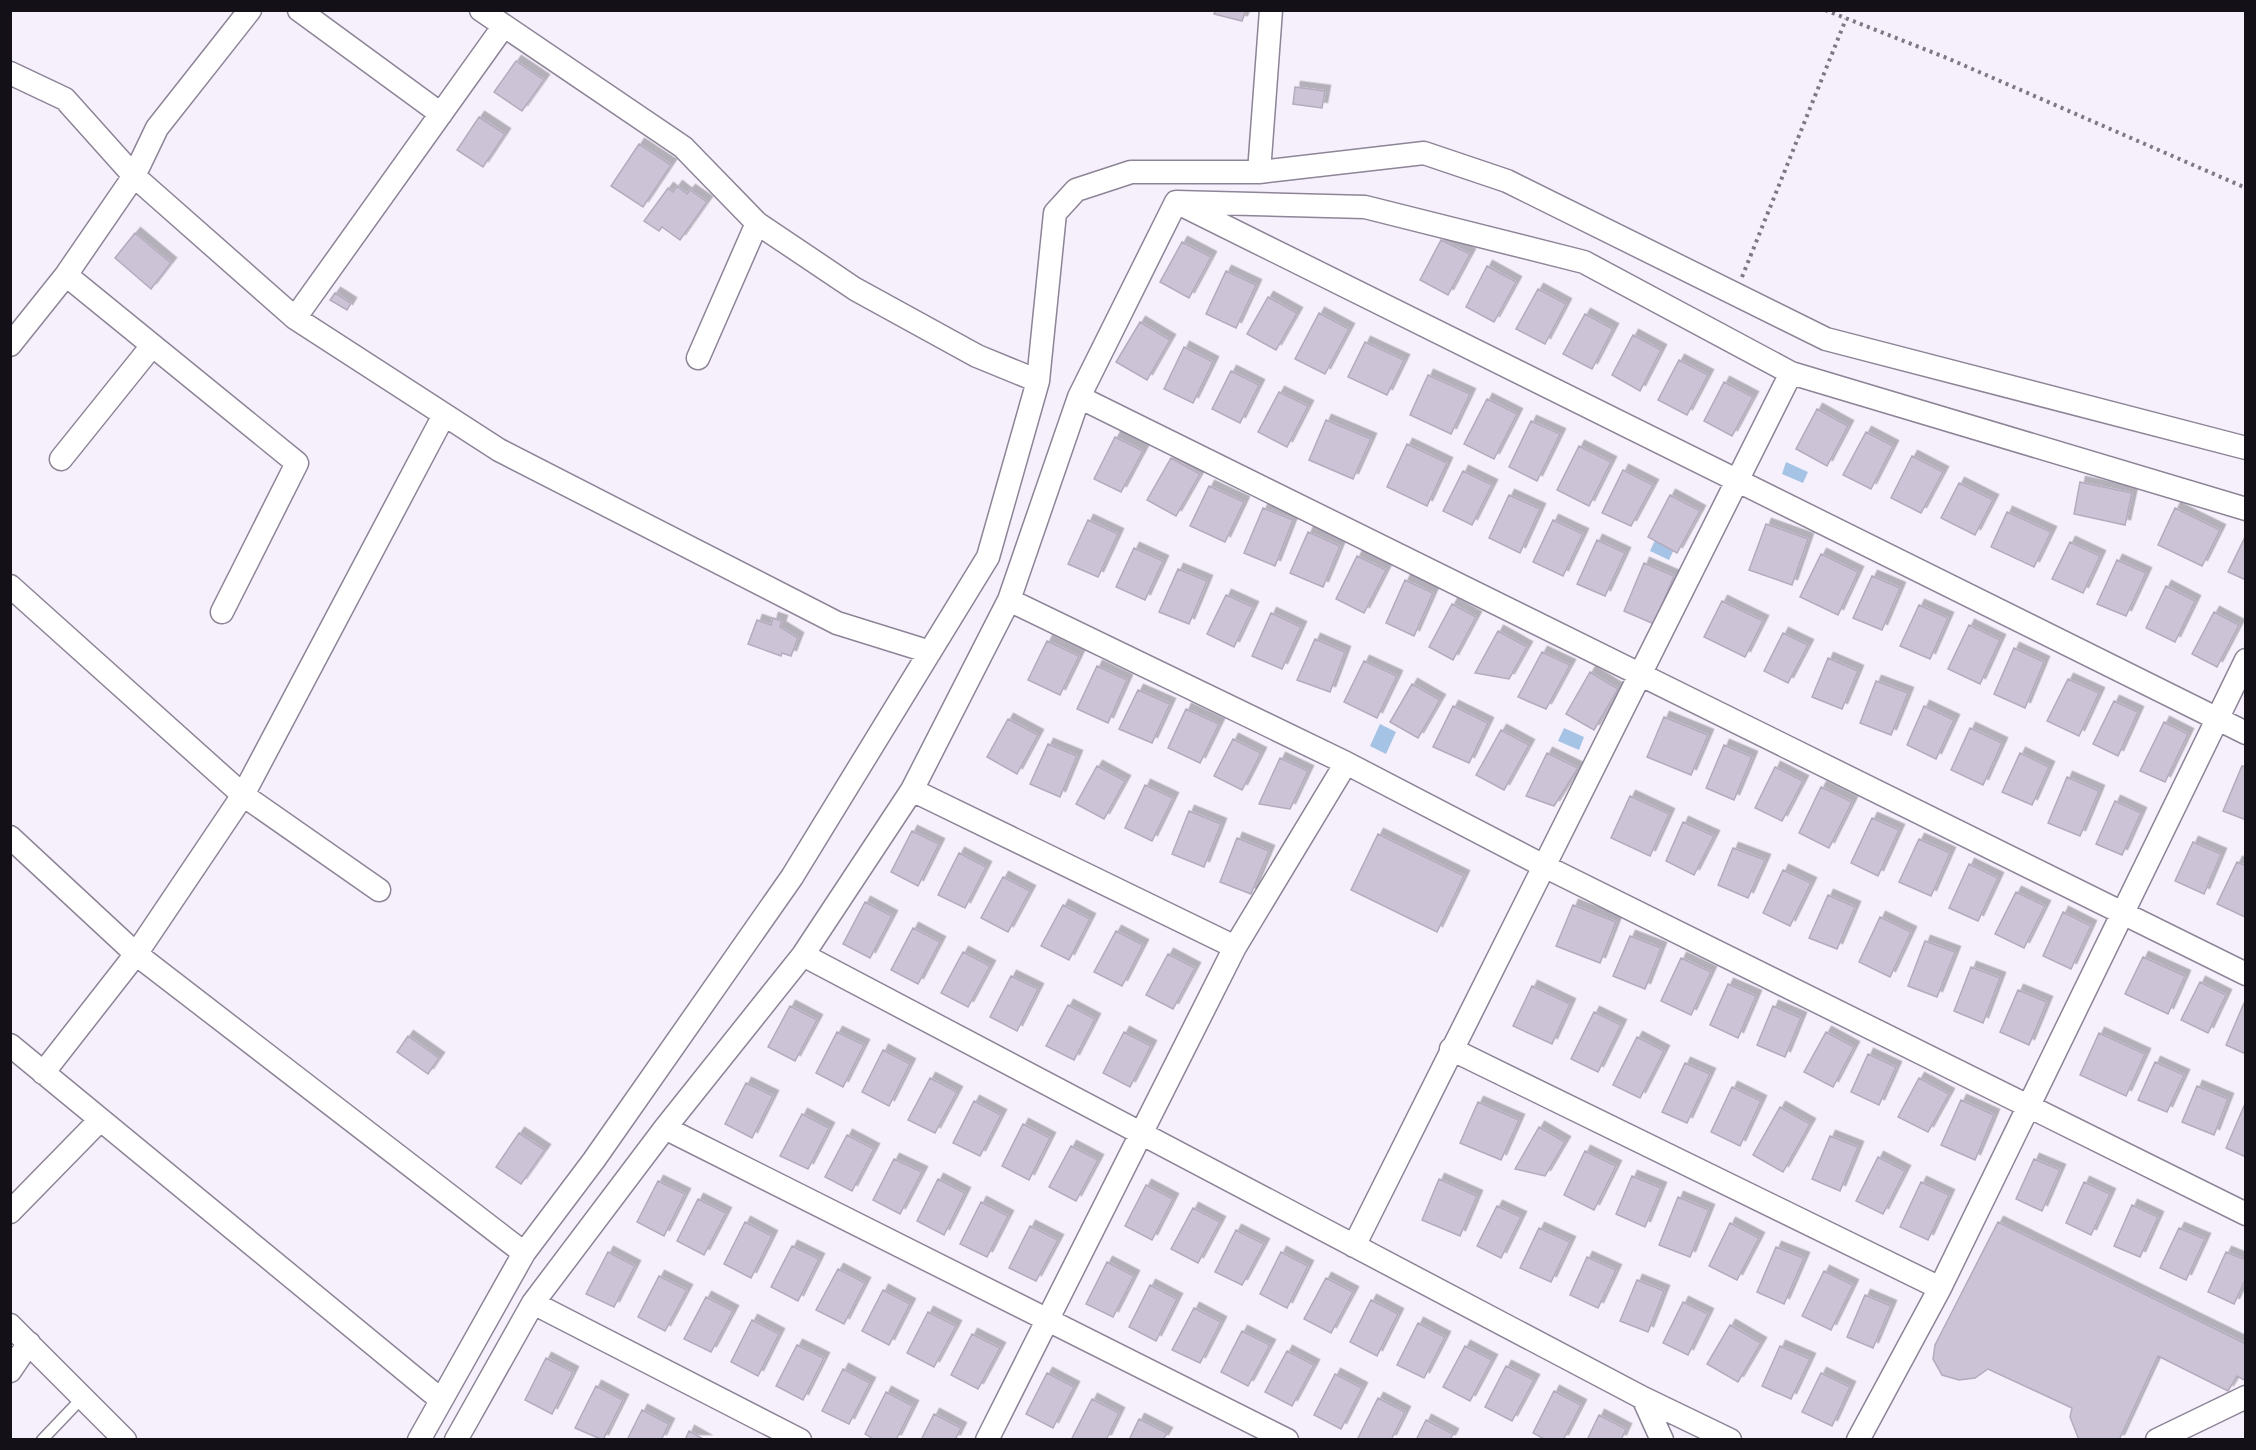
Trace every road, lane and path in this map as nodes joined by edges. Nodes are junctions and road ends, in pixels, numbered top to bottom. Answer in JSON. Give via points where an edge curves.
{"nodes":[{"id":1,"x":250,"y":10,"type":"edge"},
{"id":2,"x":299,"y":10,"type":"edge"},
{"id":3,"x":481,"y":10,"type":"edge"},
{"id":4,"x":1271,"y":10,"type":"edge"},
{"id":5,"x":1825,"y":10,"type":"edge"},
{"id":6,"x":1846,"y":19,"type":"junction"},
{"id":7,"x":503,"y":27,"type":"junction"},
{"id":8,"x":10,"y":73,"type":"edge"},
{"id":9,"x":441,"y":114,"type":"junction"},
{"id":10,"x":1259,"y":172,"type":"junction"},
{"id":11,"x":134,"y":176,"type":"junction"},
{"id":12,"x":2246,"y":188,"type":"edge"},
{"id":13,"x":1176,"y":202,"type":"junction"},
{"id":14,"x":757,"y":223,"type":"junction"},
{"id":15,"x":66,"y":275,"type":"junction"},
{"id":16,"x":1734,"y":295,"type":"junction"},
{"id":17,"x":295,"y":318,"type":"junction"},
{"id":18,"x":10,"y":345,"type":"edge"},
{"id":19,"x":151,"y":347,"type":"junction"},
{"id":20,"x":698,"y":358,"type":"dead end"},
{"id":21,"x":1791,"y":373,"type":"junction"},
{"id":22,"x":1038,"y":381,"type":"junction"},
{"id":23,"x":1079,"y":397,"type":"junction"},
{"id":24,"x":444,"y":415,"type":"junction"},
{"id":25,"x":2246,"y":448,"type":"edge"},
{"id":26,"x":61,"y":459,"type":"dead end"},
{"id":27,"x":1738,"y":481,"type":"junction"},
{"id":28,"x":2246,"y":509,"type":"edge"},
{"id":29,"x":10,"y":586,"type":"edge"},
{"id":30,"x":1009,"y":600,"type":"junction"},
{"id":31,"x":222,"y":612,"type":"dead end"},
{"id":32,"x":930,"y":652,"type":"junction"},
{"id":33,"x":2246,"y":660,"type":"edge"},
{"id":34,"x":1641,"y":675,"type":"junction"},
{"id":35,"x":2217,"y":719,"type":"junction"},
{"id":36,"x":2246,"y":733,"type":"edge"},
{"id":37,"x":1346,"y":763,"type":"junction"},
{"id":38,"x":912,"y":790,"type":"junction"},
{"id":39,"x":243,"y":795,"type":"junction"},
{"id":40,"x":10,"y":837,"type":"edge"},
{"id":41,"x":1545,"y":866,"type":"junction"},
{"id":42,"x":379,"y":891,"type":"dead end"},
{"id":43,"x":2122,"y":913,"type":"junction"},
{"id":44,"x":1235,"y":947,"type":"junction"},
{"id":45,"x":136,"y":954,"type":"junction"},
{"id":46,"x":803,"y":955,"type":"junction"},
{"id":47,"x":2246,"y":974,"type":"edge"},
{"id":48,"x":10,"y":1045,"type":"edge"},
{"id":49,"x":1451,"y":1049,"type":"junction"},
{"id":50,"x":43,"y":1073,"type":"junction"},
{"id":51,"x":2029,"y":1106,"type":"junction"},
{"id":52,"x":100,"y":1120,"type":"junction"},
{"id":53,"x":665,"y":1128,"type":"junction"},
{"id":54,"x":1141,"y":1134,"type":"junction"},
{"id":55,"x":10,"y":1212,"type":"edge"},
{"id":56,"x":2246,"y":1214,"type":"edge"},
{"id":57,"x":1354,"y":1246,"type":"junction"},
{"id":58,"x":524,"y":1253,"type":"junction"},
{"id":59,"x":1940,"y":1288,"type":"junction"},
{"id":60,"x":533,"y":1303,"type":"junction"},
{"id":61,"x":1047,"y":1319,"type":"junction"},
{"id":62,"x":10,"y":1324,"type":"edge"},
{"id":63,"x":29,"y":1343,"type":"junction"},
{"id":64,"x":10,"y":1371,"type":"edge"},
{"id":65,"x":83,"y":1397,"type":"junction"},
{"id":66,"x":2246,"y":1397,"type":"edge"},
{"id":67,"x":1643,"y":1398,"type":"junction"},
{"id":68,"x":440,"y":1400,"type":"junction"},
{"id":69,"x":42,"y":1440,"type":"edge"},
{"id":70,"x":125,"y":1440,"type":"edge"},
{"id":71,"x":419,"y":1440,"type":"edge"},
{"id":72,"x":456,"y":1440,"type":"edge"},
{"id":73,"x":800,"y":1440,"type":"edge"},
{"id":74,"x":987,"y":1440,"type":"edge"},
{"id":75,"x":1287,"y":1440,"type":"edge"},
{"id":76,"x":1662,"y":1440,"type":"edge"},
{"id":77,"x":1730,"y":1440,"type":"edge"},
{"id":78,"x":1858,"y":1440,"type":"edge"},
{"id":79,"x":2157,"y":1440,"type":"edge"}],
"edges":[{"from":1,"to":11,"type":"street","via":[[157,128]]},
{"from":2,"to":9,"type":"street"},
{"from":3,"to":7,"type":"street"},
{"from":4,"to":10,"type":"street"},
{"from":5,"to":6,"type":"path"},
{"from":6,"to":12,"type":"path","via":[[1947,58]]},
{"from":6,"to":16,"type":"path"},
{"from":7,"to":9,"type":"street"},
{"from":7,"to":14,"type":"street","via":[[683,147]]},
{"from":8,"to":11,"type":"street","via":[[65,99]]},
{"from":9,"to":17,"type":"street"},
{"from":10,"to":16,"type":"street","via":[[1424,153],[1507,181]]},
{"from":10,"to":22,"type":"street","via":[[1131,172],[1076,190],[1055,213]]},
{"from":11,"to":15,"type":"street"},
{"from":11,"to":17,"type":"street"},
{"from":13,"to":21,"type":"street","via":[[1365,207],[1584,262]]},
{"from":13,"to":23,"type":"street"},
{"from":13,"to":27,"type":"street"},
{"from":14,"to":20,"type":"street"},
{"from":14,"to":22,"type":"street","via":[[892,310],[977,356]]},
{"from":15,"to":18,"type":"street"},
{"from":15,"to":19,"type":"street"},
{"from":16,"to":25,"type":"street","via":[[1826,339]]},
{"from":17,"to":24,"type":"street"},
{"from":19,"to":26,"type":"street"},
{"from":19,"to":31,"type":"street","via":[[297,463]]},
{"from":21,"to":27,"type":"street"},
{"from":21,"to":28,"type":"street"},
{"from":22,"to":32,"type":"street","via":[[988,557]]},
{"from":23,"to":30,"type":"street"},
{"from":23,"to":34,"type":"street"},
{"from":24,"to":32,"type":"street","via":[[499,450],[837,623]]},
{"from":24,"to":39,"type":"street"},
{"from":27,"to":34,"type":"street"},
{"from":27,"to":35,"type":"street"},
{"from":29,"to":39,"type":"street"},
{"from":30,"to":37,"type":"street"},
{"from":30,"to":38,"type":"street"},
{"from":32,"to":58,"type":"street","via":[[792,877],[594,1161]]},
{"from":33,"to":35,"type":"street"},
{"from":34,"to":41,"type":"street"},
{"from":34,"to":43,"type":"street"},
{"from":35,"to":36,"type":"street"},
{"from":35,"to":43,"type":"street"},
{"from":37,"to":41,"type":"street"},
{"from":37,"to":44,"type":"street"},
{"from":38,"to":44,"type":"street"},
{"from":38,"to":46,"type":"street"},
{"from":39,"to":42,"type":"street"},
{"from":39,"to":45,"type":"street"},
{"from":40,"to":45,"type":"street"},
{"from":41,"to":49,"type":"street"},
{"from":41,"to":51,"type":"street"},
{"from":43,"to":47,"type":"street"},
{"from":43,"to":51,"type":"street"},
{"from":44,"to":54,"type":"street"},
{"from":45,"to":50,"type":"street"},
{"from":45,"to":58,"type":"street"},
{"from":46,"to":53,"type":"street"},
{"from":46,"to":54,"type":"street"},
{"from":48,"to":50,"type":"street"},
{"from":49,"to":57,"type":"street"},
{"from":49,"to":59,"type":"street"},
{"from":50,"to":52,"type":"street"},
{"from":51,"to":56,"type":"street"},
{"from":51,"to":59,"type":"street"},
{"from":52,"to":55,"type":"street"},
{"from":52,"to":68,"type":"street"},
{"from":53,"to":60,"type":"street"},
{"from":53,"to":61,"type":"street"},
{"from":54,"to":57,"type":"street"},
{"from":54,"to":61,"type":"street"},
{"from":57,"to":67,"type":"street"},
{"from":58,"to":68,"type":"street"},
{"from":59,"to":78,"type":"street"},
{"from":60,"to":72,"type":"street"},
{"from":60,"to":73,"type":"street"},
{"from":61,"to":74,"type":"street"},
{"from":61,"to":75,"type":"street"},
{"from":62,"to":63,"type":"street"},
{"from":63,"to":64,"type":"street"},
{"from":63,"to":65,"type":"street"},
{"from":65,"to":69,"type":"lane"},
{"from":65,"to":70,"type":"street"},
{"from":66,"to":79,"type":"street"},
{"from":67,"to":76,"type":"street"},
{"from":67,"to":77,"type":"street"},
{"from":68,"to":71,"type":"street"}]}
